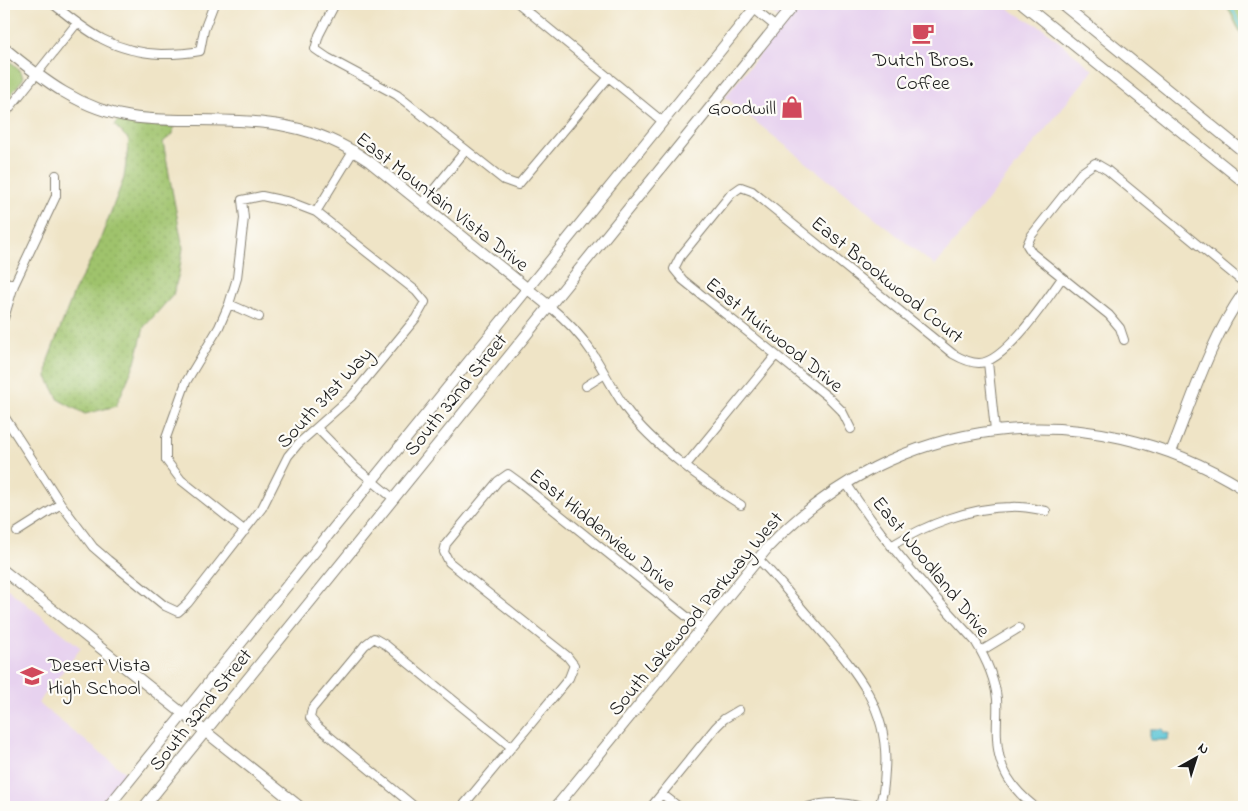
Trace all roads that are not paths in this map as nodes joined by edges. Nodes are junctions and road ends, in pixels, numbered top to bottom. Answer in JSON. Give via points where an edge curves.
{"nodes":[{"id":1,"x":53,"y":4,"type":"edge"},
{"id":2,"x":214,"y":4,"type":"edge"},
{"id":3,"x":335,"y":4,"type":"edge"},
{"id":4,"x":520,"y":4,"type":"edge"},
{"id":5,"x":794,"y":4,"type":"edge"},
{"id":6,"x":1023,"y":4,"type":"edge"},
{"id":7,"x":1062,"y":4,"type":"edge"},
{"id":8,"x":753,"y":5,"type":"edge"},
{"id":9,"x":77,"y":23,"type":"junction"},
{"id":10,"x":776,"y":27,"type":"junction"},
{"id":11,"x":4,"y":48,"type":"edge"},
{"id":12,"x":36,"y":74,"type":"junction"},
{"id":13,"x":609,"y":77,"type":"junction"},
{"id":14,"x":4,"y":115,"type":"edge"},
{"id":15,"x":662,"y":121,"type":"junction"},
{"id":16,"x":354,"y":150,"type":"junction"},
{"id":17,"x":466,"y":150,"type":"junction"},
{"id":18,"x":1244,"y":152,"type":"edge"},
{"id":19,"x":56,"y":175,"type":"dead end"},
{"id":20,"x":1244,"y":182,"type":"edge"},
{"id":21,"x":422,"y":204,"type":"junction"},
{"id":22,"x":316,"y":212,"type":"junction"},
{"id":23,"x":674,"y":269,"type":"joint"},
{"id":24,"x":1062,"y":278,"type":"junction"},
{"id":25,"x":4,"y":281,"type":"edge"},
{"id":26,"x":1244,"y":283,"type":"edge"},
{"id":27,"x":14,"y":285,"type":"junction"},
{"id":28,"x":527,"y":289,"type":"junction"},
{"id":29,"x":1244,"y":292,"type":"edge"},
{"id":30,"x":229,"y":304,"type":"junction"},
{"id":31,"x":549,"y":306,"type":"junction"},
{"id":32,"x":259,"y":317,"type":"dead end"},
{"id":33,"x":4,"y":318,"type":"edge"},
{"id":34,"x":1124,"y":340,"type":"dead end"},
{"id":35,"x":776,"y":355,"type":"junction"},
{"id":36,"x":988,"y":362,"type":"junction"},
{"id":37,"x":605,"y":374,"type":"junction"},
{"id":38,"x":586,"y":386,"type":"dead end"},
{"id":39,"x":4,"y":416,"type":"edge"},
{"id":40,"x":316,"y":428,"type":"junction"},
{"id":41,"x":851,"y":429,"type":"dead end"},
{"id":42,"x":995,"y":430,"type":"junction"},
{"id":43,"x":1171,"y":452,"type":"junction"},
{"id":44,"x":686,"y":465,"type":"junction"},
{"id":45,"x":372,"y":480,"type":"junction"},
{"id":46,"x":846,"y":483,"type":"junction"},
{"id":47,"x":1244,"y":489,"type":"edge"},
{"id":48,"x":394,"y":499,"type":"junction"},
{"id":49,"x":61,"y":504,"type":"junction"},
{"id":50,"x":741,"y":505,"type":"dead end"},
{"id":51,"x":1046,"y":511,"type":"dead end"},
{"id":52,"x":245,"y":531,"type":"junction"},
{"id":53,"x":17,"y":532,"type":"dead end"},
{"id":54,"x":891,"y":546,"type":"junction"},
{"id":55,"x":758,"y":559,"type":"junction"},
{"id":56,"x":4,"y":571,"type":"edge"},
{"id":57,"x":701,"y":628,"type":"junction"},
{"id":58,"x":1019,"y":628,"type":"dead end"},
{"id":59,"x":981,"y":651,"type":"junction"},
{"id":60,"x":739,"y":710,"type":"dead end"},
{"id":61,"x":184,"y":714,"type":"junction"},
{"id":62,"x":205,"y":731,"type":"junction"},
{"id":63,"x":511,"y":747,"type":"junction"},
{"id":64,"x":662,"y":794,"type":"junction"},
{"id":65,"x":1026,"y":800,"type":"junction"},
{"id":66,"x":108,"y":807,"type":"edge"},
{"id":67,"x":144,"y":807,"type":"edge"},
{"id":68,"x":300,"y":807,"type":"edge"},
{"id":69,"x":415,"y":807,"type":"edge"},
{"id":70,"x":462,"y":807,"type":"edge"},
{"id":71,"x":556,"y":807,"type":"edge"},
{"id":72,"x":651,"y":807,"type":"edge"},
{"id":73,"x":678,"y":807,"type":"edge"},
{"id":74,"x":808,"y":807,"type":"edge"},
{"id":75,"x":861,"y":807,"type":"edge"},
{"id":76,"x":878,"y":807,"type":"edge"},
{"id":77,"x":1020,"y":807,"type":"edge"},
{"id":78,"x":1035,"y":807,"type":"edge"}],
"edges":[{"from":1,"to":9,"type":"street"},
{"from":2,"to":9,"type":"street","via":[[200,51],[185,55],[121,48]]},
{"from":3,"to":17,"type":"street","via":[[315,49],[397,95]]},
{"from":4,"to":13,"type":"street"},
{"from":5,"to":10,"type":"main road","name":"South 32nd Street"},
{"from":6,"to":20,"type":"main road"},
{"from":7,"to":18,"type":"main road"},
{"from":8,"to":10,"type":"street"},
{"from":8,"to":15,"type":"main road","name":"South 32nd Street"},
{"from":9,"to":12,"type":"street"},
{"from":10,"to":31,"type":"main road","name":"South 32nd Street"},
{"from":11,"to":12,"type":"main road","name":"East Mountain Vista Drive"},
{"from":12,"to":14,"type":"street"},
{"from":12,"to":16,"type":"main road","name":"East Mountain Vista Drive","via":[[85,104],[120,115],[273,122],[314,132]]},
{"from":13,"to":15,"type":"street"},
{"from":13,"to":17,"type":"street","via":[[518,185],[504,180]]},
{"from":15,"to":28,"type":"main road","name":"South 32nd Street"},
{"from":16,"to":21,"type":"main road","name":"East Mountain Vista Drive"},
{"from":16,"to":22,"type":"street"},
{"from":17,"to":21,"type":"street"},
{"from":19,"to":27,"type":"street","via":[[56,196]]},
{"from":21,"to":28,"type":"main road","name":"East Mountain Vista Drive"},
{"from":22,"to":30,"type":"street","via":[[262,196],[242,200],[244,218],[237,278]]},
{"from":22,"to":40,"type":"street","name":"South 31st Way","via":[[416,291],[425,302],[416,318],[351,397]]},
{"from":23,"to":35,"type":"street","name":"East Muirwood Drive","via":[[683,280]]},
{"from":23,"to":36,"type":"street","name":"East Brookwood Court","via":[[731,194],[741,187],[752,192],[953,354],[978,363]]},
{"from":24,"to":26,"type":"street","via":[[1027,245],[1030,236],[1081,173],[1095,163]]},
{"from":24,"to":34,"type":"street","via":[[1109,315],[1120,328]]},
{"from":24,"to":36,"type":"street","via":[[1009,347]]},
{"from":25,"to":27,"type":"street"},
{"from":27,"to":33,"type":"street"},
{"from":28,"to":31,"type":"main road","name":"East Mountain Vista Drive"},
{"from":28,"to":45,"type":"main road","name":"South 32nd Street"},
{"from":29,"to":43,"type":"main road","via":[[1215,340]]},
{"from":30,"to":32,"type":"street"},
{"from":30,"to":52,"type":"street","via":[[186,382],[166,438],[166,460],[181,480]]},
{"from":31,"to":37,"type":"street","name":"East Mountain Vista Drive","via":[[575,331]]},
{"from":31,"to":48,"type":"main road","name":"South 32nd Street"},
{"from":35,"to":41,"type":"street","name":"East Muirwood Drive","via":[[828,396],[842,411]]},
{"from":35,"to":44,"type":"street"},
{"from":36,"to":42,"type":"street"},
{"from":37,"to":38,"type":"street"},
{"from":37,"to":44,"type":"street","name":"East Mountain Vista Drive","via":[[641,426]]},
{"from":39,"to":49,"type":"street"},
{"from":40,"to":45,"type":"street"},
{"from":40,"to":52,"type":"street","name":"South 31st Way","via":[[288,456],[262,508]]},
{"from":42,"to":43,"type":"main road","name":"South Lakewood Parkway West","via":[[1081,430],[1125,438]]},
{"from":42,"to":46,"type":"main road","name":"South Lakewood Parkway West","via":[[949,439],[913,451]]},
{"from":43,"to":47,"type":"main road","name":"South Lakewood Parkway West"},
{"from":44,"to":50,"type":"street","name":"East Mountain Vista Drive"},
{"from":45,"to":48,"type":"street"},
{"from":45,"to":61,"type":"main road","name":"South 32nd Street"},
{"from":46,"to":54,"type":"street","name":"East Woodland Drive"},
{"from":46,"to":55,"type":"main road","name":"South Lakewood Parkway West","via":[[804,512]]},
{"from":48,"to":62,"type":"main road","name":"South 32nd Street"},
{"from":49,"to":52,"type":"street","name":"South 31st Way","via":[[93,547],[165,606],[178,612]]},
{"from":49,"to":53,"type":"street"},
{"from":51,"to":54,"type":"street","via":[[1011,506],[968,514],[933,524]]},
{"from":54,"to":59,"type":"street","name":"East Woodland Drive"},
{"from":55,"to":57,"type":"main road","name":"South Lakewood Parkway West"},
{"from":55,"to":76,"type":"street","via":[[854,670],[876,706],[886,748],[882,800]]},
{"from":56,"to":61,"type":"main road"},
{"from":57,"to":63,"type":"street","name":"East Hiddenview Drive","via":[[508,474],[486,495],[446,544],[444,552],[449,562],[574,665],[569,678]]},
{"from":57,"to":71,"type":"main road","name":"South Lakewood Parkway West"},
{"from":58,"to":59,"type":"street"},
{"from":59,"to":65,"type":"street","name":"East Woodland Drive","via":[[997,699],[996,739],[1002,768],[1018,794]]},
{"from":60,"to":64,"type":"street","via":[[716,727]]},
{"from":61,"to":62,"type":"main road"},
{"from":61,"to":66,"type":"main road","name":"South 32nd Street"},
{"from":62,"to":67,"type":"main road","name":"South 32nd Street"},
{"from":62,"to":68,"type":"main road"},
{"from":63,"to":69,"type":"street","via":[[374,638],[312,709],[310,718]]},
{"from":63,"to":70,"type":"street"},
{"from":64,"to":72,"type":"street"},
{"from":64,"to":73,"type":"street"},
{"from":65,"to":77,"type":"street"},
{"from":65,"to":78,"type":"street","name":"East Woodland Drive"},
{"from":74,"to":75,"type":"street","via":[[836,803]]}]}
